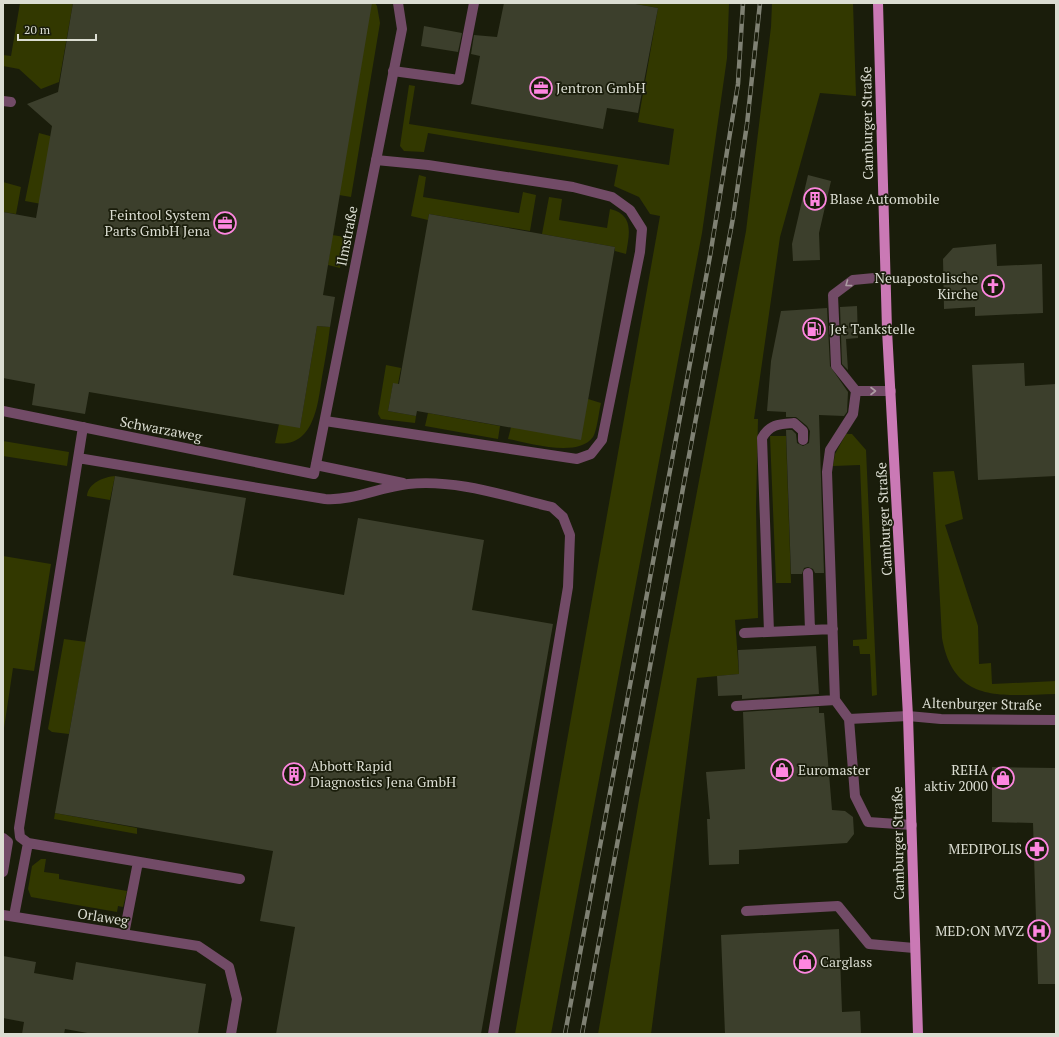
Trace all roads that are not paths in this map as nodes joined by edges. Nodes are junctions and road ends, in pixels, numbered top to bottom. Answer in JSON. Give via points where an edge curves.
{"nodes":[{"id":1,"x":398,"y":3,"type":"edge"},
{"id":2,"x":474,"y":3,"type":"edge"},
{"id":3,"x":878,"y":3,"type":"edge"},
{"id":4,"x":393,"y":71,"type":"junction"},
{"id":5,"x":376,"y":160,"type":"junction"},
{"id":6,"x":885,"y":277,"type":"junction"},
{"id":7,"x":856,"y":391,"type":"junction"},
{"id":8,"x":891,"y":391,"type":"junction"},
{"id":9,"x":3,"y":411,"type":"edge"},
{"id":10,"x":324,"y":421,"type":"junction"},
{"id":11,"x":83,"y":427,"type":"junction"},
{"id":12,"x":803,"y":440,"type":"dead end"},
{"id":13,"x":78,"y":458,"type":"junction"},
{"id":14,"x":315,"y":470,"type":"junction"},
{"id":15,"x":406,"y":484,"type":"junction"},
{"id":16,"x":808,"y":573,"type":"dead end"},
{"id":17,"x":833,"y":629,"type":"junction"},
{"id":18,"x":810,"y":630,"type":"junction"},
{"id":19,"x":744,"y":632,"type":"dead end"},
{"id":20,"x":769,"y":632,"type":"junction"},
{"id":21,"x":835,"y":700,"type":"junction"},
{"id":22,"x":736,"y":706,"type":"dead end"},
{"id":23,"x":908,"y":716,"type":"junction"},
{"id":24,"x":849,"y":719,"type":"junction"},
{"id":25,"x":1056,"y":720,"type":"edge"},
{"id":26,"x":912,"y":825,"type":"junction"},
{"id":27,"x":5,"y":840,"type":"edge"},
{"id":28,"x":24,"y":840,"type":"junction"},
{"id":29,"x":138,"y":862,"type":"junction"},
{"id":30,"x":3,"y":872,"type":"edge"},
{"id":31,"x":240,"y":879,"type":"dead end"},
{"id":32,"x":746,"y":911,"type":"dead end"},
{"id":33,"x":3,"y":915,"type":"edge"},
{"id":34,"x":14,"y":916,"type":"junction"},
{"id":35,"x":124,"y":934,"type":"junction"},
{"id":36,"x":914,"y":948,"type":"junction"},
{"id":37,"x":231,"y":1034,"type":"edge"},
{"id":38,"x":493,"y":1034,"type":"edge"},
{"id":39,"x":918,"y":1034,"type":"edge"}],
"edges":[{"from":1,"to":4,"type":"street","name":"Ilmstraße","via":[[402,29]]},
{"from":2,"to":4,"type":"street","via":[[459,80]]},
{"from":3,"to":6,"type":"main road","name":"Camburger Straße"},
{"from":4,"to":5,"type":"street","name":"Ilmstraße"},
{"from":5,"to":10,"type":"street","name":"Ilmstraße"},
{"from":5,"to":10,"type":"street","via":[[428,165],[566,186],[612,197],[630,210],[642,229],[640,252],[602,440],[591,454],[577,459]]},
{"from":6,"to":7,"type":"street","one_way":true,"via":[[853,280],[833,295],[836,366]]},
{"from":6,"to":8,"type":"main road","name":"Camburger Straße"},
{"from":7,"to":8,"type":"street","one_way":true},
{"from":7,"to":17,"type":"street","via":[[853,414],[830,450],[827,472]]},
{"from":8,"to":23,"type":"main road","name":"Camburger Straße"},
{"from":9,"to":11,"type":"street","name":"Schwarzaweg"},
{"from":10,"to":14,"type":"street","name":"Ilmstraße"},
{"from":11,"to":13,"type":"street"},
{"from":11,"to":14,"type":"street","name":"Schwarzaweg"},
{"from":12,"to":20,"type":"street","via":[[803,431],[794,423],[776,424],[767,430],[762,438]]},
{"from":13,"to":15,"type":"street","via":[[324,499],[337,500]]},
{"from":13,"to":28,"type":"street","via":[[19,828]]},
{"from":14,"to":15,"type":"street","name":"Schwarzaweg"},
{"from":15,"to":38,"type":"street","via":[[455,485],[552,507],[563,517],[570,535],[568,588]]},
{"from":16,"to":18,"type":"street"},
{"from":17,"to":18,"type":"street"},
{"from":17,"to":21,"type":"street"},
{"from":18,"to":20,"type":"street"},
{"from":19,"to":20,"type":"street"},
{"from":21,"to":22,"type":"street"},
{"from":21,"to":24,"type":"street"},
{"from":23,"to":24,"type":"street","name":"Altenburger Straße"},
{"from":23,"to":25,"type":"street","name":"Altenburger Straße","via":[[941,719]]},
{"from":23,"to":26,"type":"main road","name":"Camburger Straße"},
{"from":24,"to":26,"type":"street","via":[[855,796],[868,822]]},
{"from":26,"to":36,"type":"main road","name":"Camburger Straße"},
{"from":27,"to":28,"type":"street"},
{"from":27,"to":30,"type":"street"},
{"from":28,"to":29,"type":"street"},
{"from":28,"to":34,"type":"street"},
{"from":29,"to":31,"type":"street"},
{"from":29,"to":35,"type":"street"},
{"from":32,"to":36,"type":"street","via":[[838,906],[869,944]]},
{"from":33,"to":34,"type":"street","name":"Orlaweg"},
{"from":34,"to":35,"type":"street","name":"Orlaweg"},
{"from":35,"to":37,"type":"street","name":"Orlaweg","via":[[198,946],[229,967],[237,999]]},
{"from":36,"to":39,"type":"main road","name":"Camburger Straße"}]}
